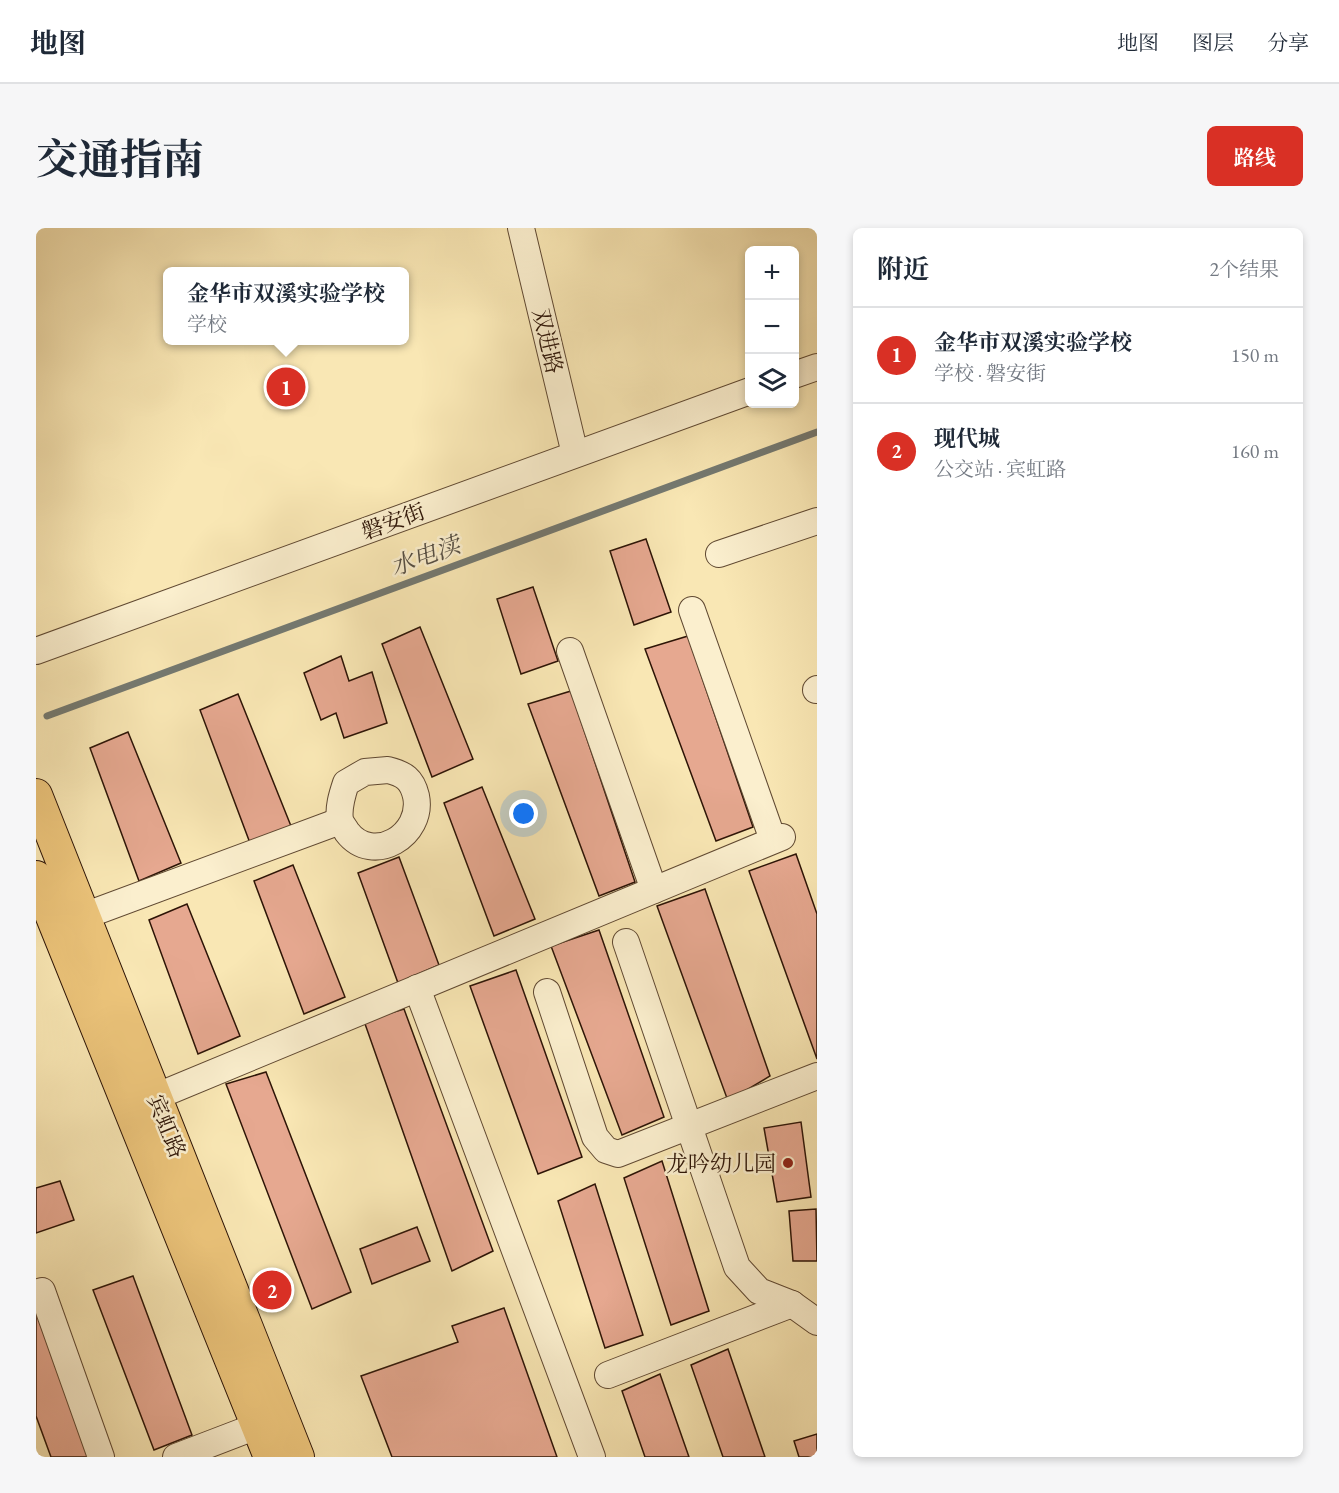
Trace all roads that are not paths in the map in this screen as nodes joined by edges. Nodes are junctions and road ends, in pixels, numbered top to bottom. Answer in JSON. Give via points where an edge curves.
{"nodes":[{"id":1,"x":521,"y":228,"type":"edge"},
{"id":2,"x":817,"y":367,"type":"edge"},
{"id":3,"x":799,"y":374,"type":"edge"},
{"id":4,"x":745,"y":393,"type":"edge"},
{"id":5,"x":575,"y":454,"type":"junction"},
{"id":6,"x":817,"y":521,"type":"edge"},
{"id":7,"x":719,"y":554,"type":"dead end"},
{"id":8,"x":692,"y":610,"type":"dead end"},
{"id":9,"x":36,"y":651,"type":"edge"},
{"id":10,"x":570,"y":651,"type":"dead end"},
{"id":11,"x":36,"y":795,"type":"edge"},
{"id":12,"x":340,"y":821,"type":"dead end"},
{"id":13,"x":36,"y":877,"type":"edge"},
{"id":14,"x":654,"y":890,"type":"junction"},
{"id":15,"x":84,"y":916,"type":"junction"},
{"id":16,"x":626,"y":942,"type":"dead end"},
{"id":17,"x":417,"y":988,"type":"junction"},
{"id":18,"x":547,"y":992,"type":"dead end"},
{"id":19,"x":817,"y":1076,"type":"edge"},
{"id":20,"x":155,"y":1097,"type":"junction"},
{"id":21,"x":689,"y":1126,"type":"junction"},
{"id":22,"x":36,"y":1293,"type":"edge"},
{"id":23,"x":792,"y":1304,"type":"junction"},
{"id":24,"x":817,"y":1322,"type":"edge"},
{"id":25,"x":608,"y":1375,"type":"dead end"},
{"id":26,"x":257,"y":1426,"type":"junction"},
{"id":27,"x":101,"y":1457,"type":"edge"},
{"id":28,"x":176,"y":1457,"type":"edge"},
{"id":29,"x":270,"y":1457,"type":"edge"},
{"id":30,"x":298,"y":1457,"type":"edge"},
{"id":31,"x":592,"y":1457,"type":"edge"}],
"edges":[{"from":1,"to":5,"type":"street","name":"双进路"},
{"from":2,"to":3,"type":"street"},
{"from":4,"to":5,"type":"street","name":"磐安街"},
{"from":5,"to":9,"type":"street","name":"磐安街"},
{"from":6,"to":7,"type":"street"},
{"from":8,"to":14,"type":"street","via":[[778,838]]},
{"from":10,"to":14,"type":"street"},
{"from":11,"to":15,"type":"main road","name":"宾虹路"},
{"from":12,"to":15,"type":"street"},
{"from":13,"to":26,"type":"main road","name":"宾虹路"},
{"from":14,"to":17,"type":"street"},
{"from":15,"to":20,"type":"main road","name":"宾虹路"},
{"from":16,"to":21,"type":"street"},
{"from":17,"to":20,"type":"street"},
{"from":17,"to":31,"type":"street"},
{"from":18,"to":21,"type":"street","via":[[596,1137],[606,1150],[618,1154]]},
{"from":19,"to":21,"type":"street"},
{"from":20,"to":30,"type":"main road","name":"宾虹路"},
{"from":21,"to":23,"type":"street","via":[[737,1267],[759,1291]]},
{"from":22,"to":27,"type":"street","via":[[42,1291]]},
{"from":23,"to":24,"type":"street"},
{"from":23,"to":25,"type":"street"},
{"from":26,"to":28,"type":"street"},
{"from":26,"to":29,"type":"main road","name":"宾虹路"}]}
